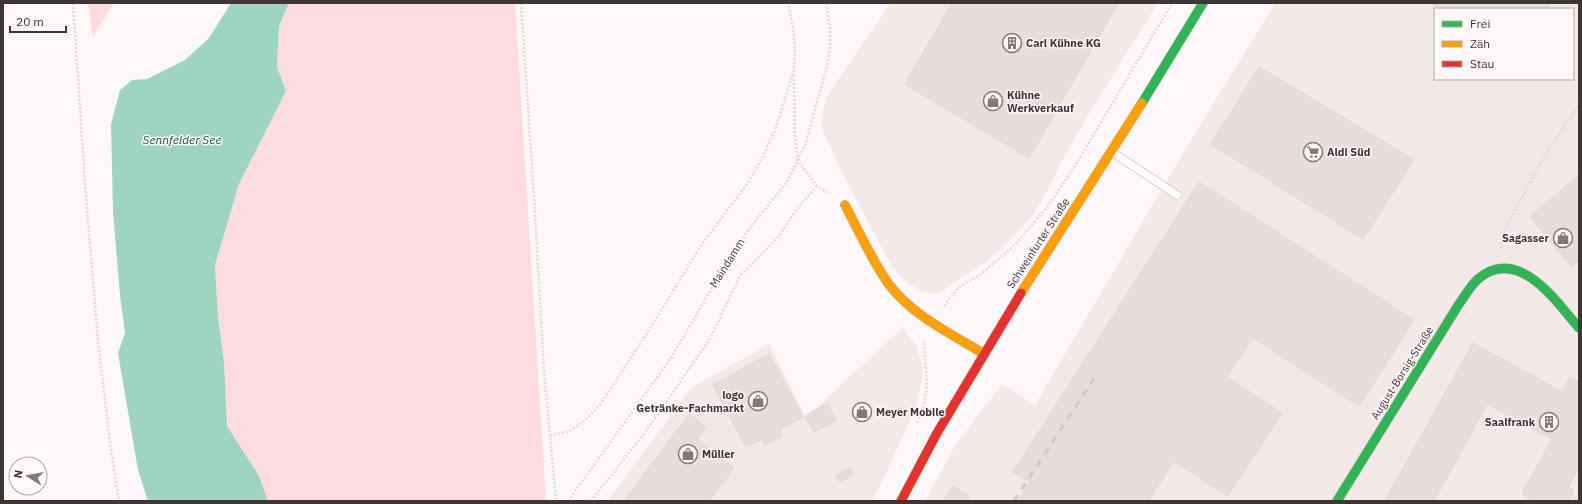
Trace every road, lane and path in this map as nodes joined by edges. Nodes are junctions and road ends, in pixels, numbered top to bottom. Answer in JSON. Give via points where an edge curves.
{"nodes":[{"id":1,"x":73,"y":3,"type":"edge"},
{"id":2,"x":521,"y":3,"type":"edge"},
{"id":3,"x":788,"y":3,"type":"edge"},
{"id":4,"x":826,"y":3,"type":"edge"},
{"id":5,"x":1172,"y":3,"type":"edge"},
{"id":6,"x":1203,"y":3,"type":"edge"},
{"id":7,"x":794,"y":70,"type":"junction"},
{"id":8,"x":1579,"y":104,"type":"edge"},
{"id":9,"x":1112,"y":152,"type":"junction"},
{"id":10,"x":798,"y":161,"type":"junction"},
{"id":11,"x":817,"y":186,"type":"junction"},
{"id":12,"x":1177,"y":195,"type":"dead end"},
{"id":13,"x":845,"y":205,"type":"joint"},
{"id":14,"x":1498,"y":269,"type":"junction"},
{"id":15,"x":934,"y":321,"type":"junction"},
{"id":16,"x":1579,"y":328,"type":"edge"},
{"id":17,"x":984,"y":354,"type":"junction"},
{"id":18,"x":915,"y":427,"type":"dead end"},
{"id":19,"x":550,"y":436,"type":"junction"},
{"id":20,"x":119,"y":501,"type":"edge"},
{"id":21,"x":556,"y":501,"type":"edge"},
{"id":22,"x":568,"y":501,"type":"edge"},
{"id":23,"x":591,"y":501,"type":"edge"},
{"id":24,"x":901,"y":501,"type":"edge"},
{"id":25,"x":1337,"y":501,"type":"edge"}],
"edges":[{"from":1,"to":20,"type":"path","via":[[98,333]]},
{"from":2,"to":19,"type":"path"},
{"from":3,"to":7,"type":"path","via":[[795,42]]},
{"from":4,"to":10,"type":"path","name":"Maindamm","via":[[830,49]]},
{"from":5,"to":15,"type":"path","via":[[1075,166],[1048,206],[999,260],[959,287]]},
{"from":6,"to":9,"type":"street","name":"Schweinfurter Straße"},
{"from":7,"to":10,"type":"path"},
{"from":7,"to":19,"type":"path","via":[[775,130],[762,158],[747,184],[685,269],[620,376],[600,405],[583,422],[569,431]]},
{"from":8,"to":14,"type":"path","via":[[1540,163],[1503,232]]},
{"from":9,"to":12,"type":"lane"},
{"from":9,"to":17,"type":"street","name":"Schweinfurter Straße"},
{"from":10,"to":11,"type":"path"},
{"from":10,"to":22,"type":"path","name":"Maindamm","via":[[787,182],[732,254],[671,358]]},
{"from":11,"to":13,"type":"path"},
{"from":11,"to":23,"type":"path","via":[[796,210],[779,236],[740,276],[710,339],[646,432]]},
{"from":13,"to":15,"type":"street","via":[[889,283],[901,297]]},
{"from":14,"to":16,"type":"street","via":[[1512,269],[1528,275]]},
{"from":14,"to":25,"type":"street","name":"August-Borsig-Straße","via":[[1479,278],[1459,304]]},
{"from":15,"to":17,"type":"street"},
{"from":15,"to":18,"type":"path","via":[[924,336],[927,382],[925,404]]},
{"from":17,"to":24,"type":"street","name":"Schweinfurter Straße","via":[[937,433]]},
{"from":19,"to":21,"type":"path"}]}
